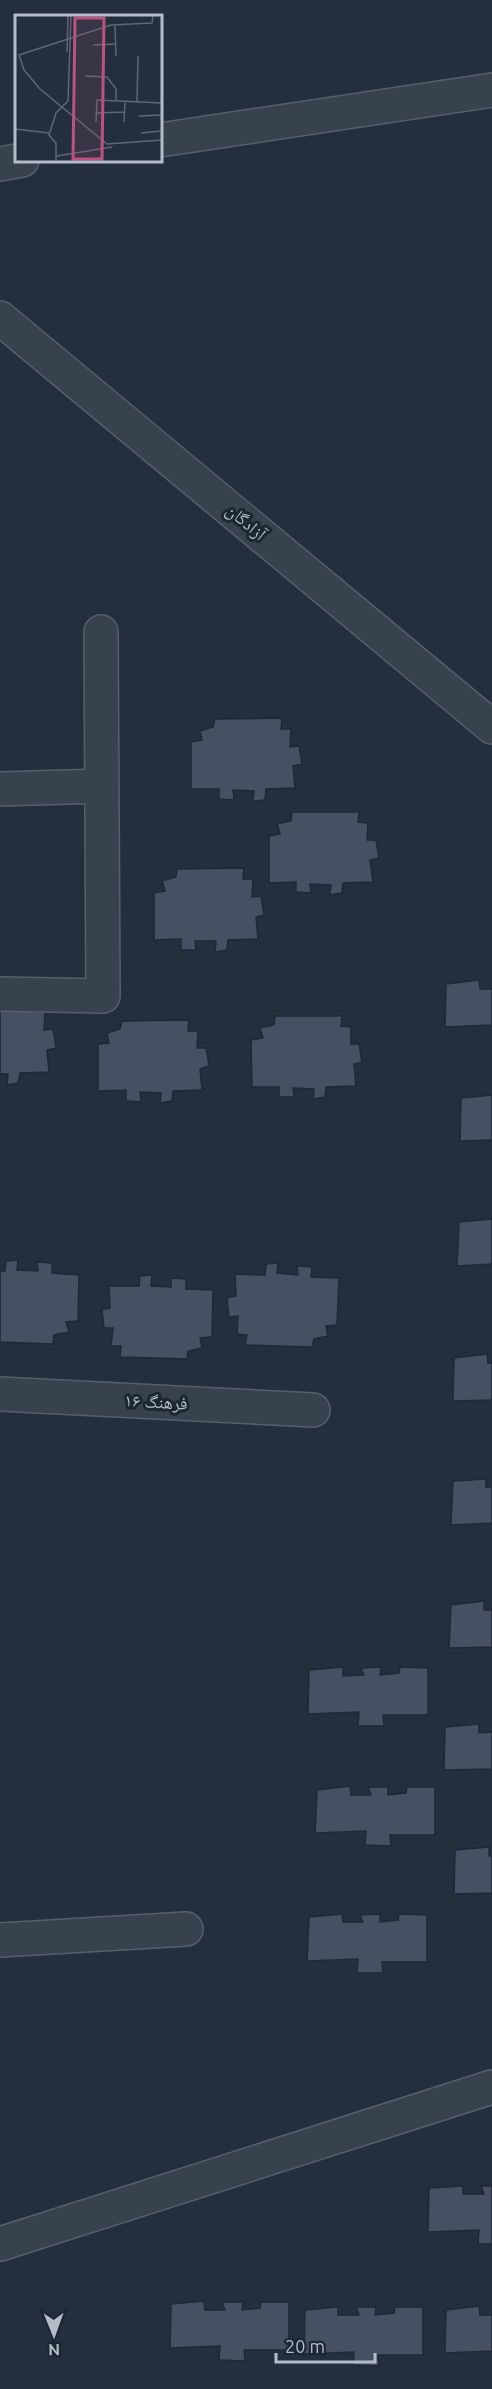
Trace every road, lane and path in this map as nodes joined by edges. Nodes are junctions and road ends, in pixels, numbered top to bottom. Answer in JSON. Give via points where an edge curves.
{"nodes":[{"id":1,"x":492,"y":90,"type":"edge"},
{"id":2,"x":162,"y":140,"type":"edge"},
{"id":3,"x":15,"y":161,"type":"edge"},
{"id":4,"x":0,"y":164,"type":"edge"},
{"id":5,"x":0,"y":318,"type":"edge"},
{"id":6,"x":101,"y":632,"type":"dead end"},
{"id":7,"x":492,"y":727,"type":"edge"},
{"id":8,"x":102,"y":786,"type":"junction"},
{"id":9,"x":0,"y":789,"type":"edge"},
{"id":10,"x":0,"y":994,"type":"edge"},
{"id":11,"x":0,"y":1394,"type":"edge"},
{"id":12,"x":313,"y":1410,"type":"dead end"},
{"id":13,"x":186,"y":1929,"type":"dead end"},
{"id":14,"x":0,"y":1940,"type":"edge"},
{"id":15,"x":492,"y":2087,"type":"edge"},
{"id":16,"x":0,"y":2244,"type":"edge"}],
"edges":[{"from":1,"to":2,"type":"street"},
{"from":3,"to":4,"type":"street"},
{"from":5,"to":7,"type":"street","name":"آزادگان"},
{"from":6,"to":8,"type":"street"},
{"from":8,"to":9,"type":"street"},
{"from":8,"to":10,"type":"street","via":[[103,996]]},
{"from":11,"to":12,"type":"street","name":"فرهنگ ۱۶"},
{"from":13,"to":14,"type":"street"},
{"from":15,"to":16,"type":"street"}]}
